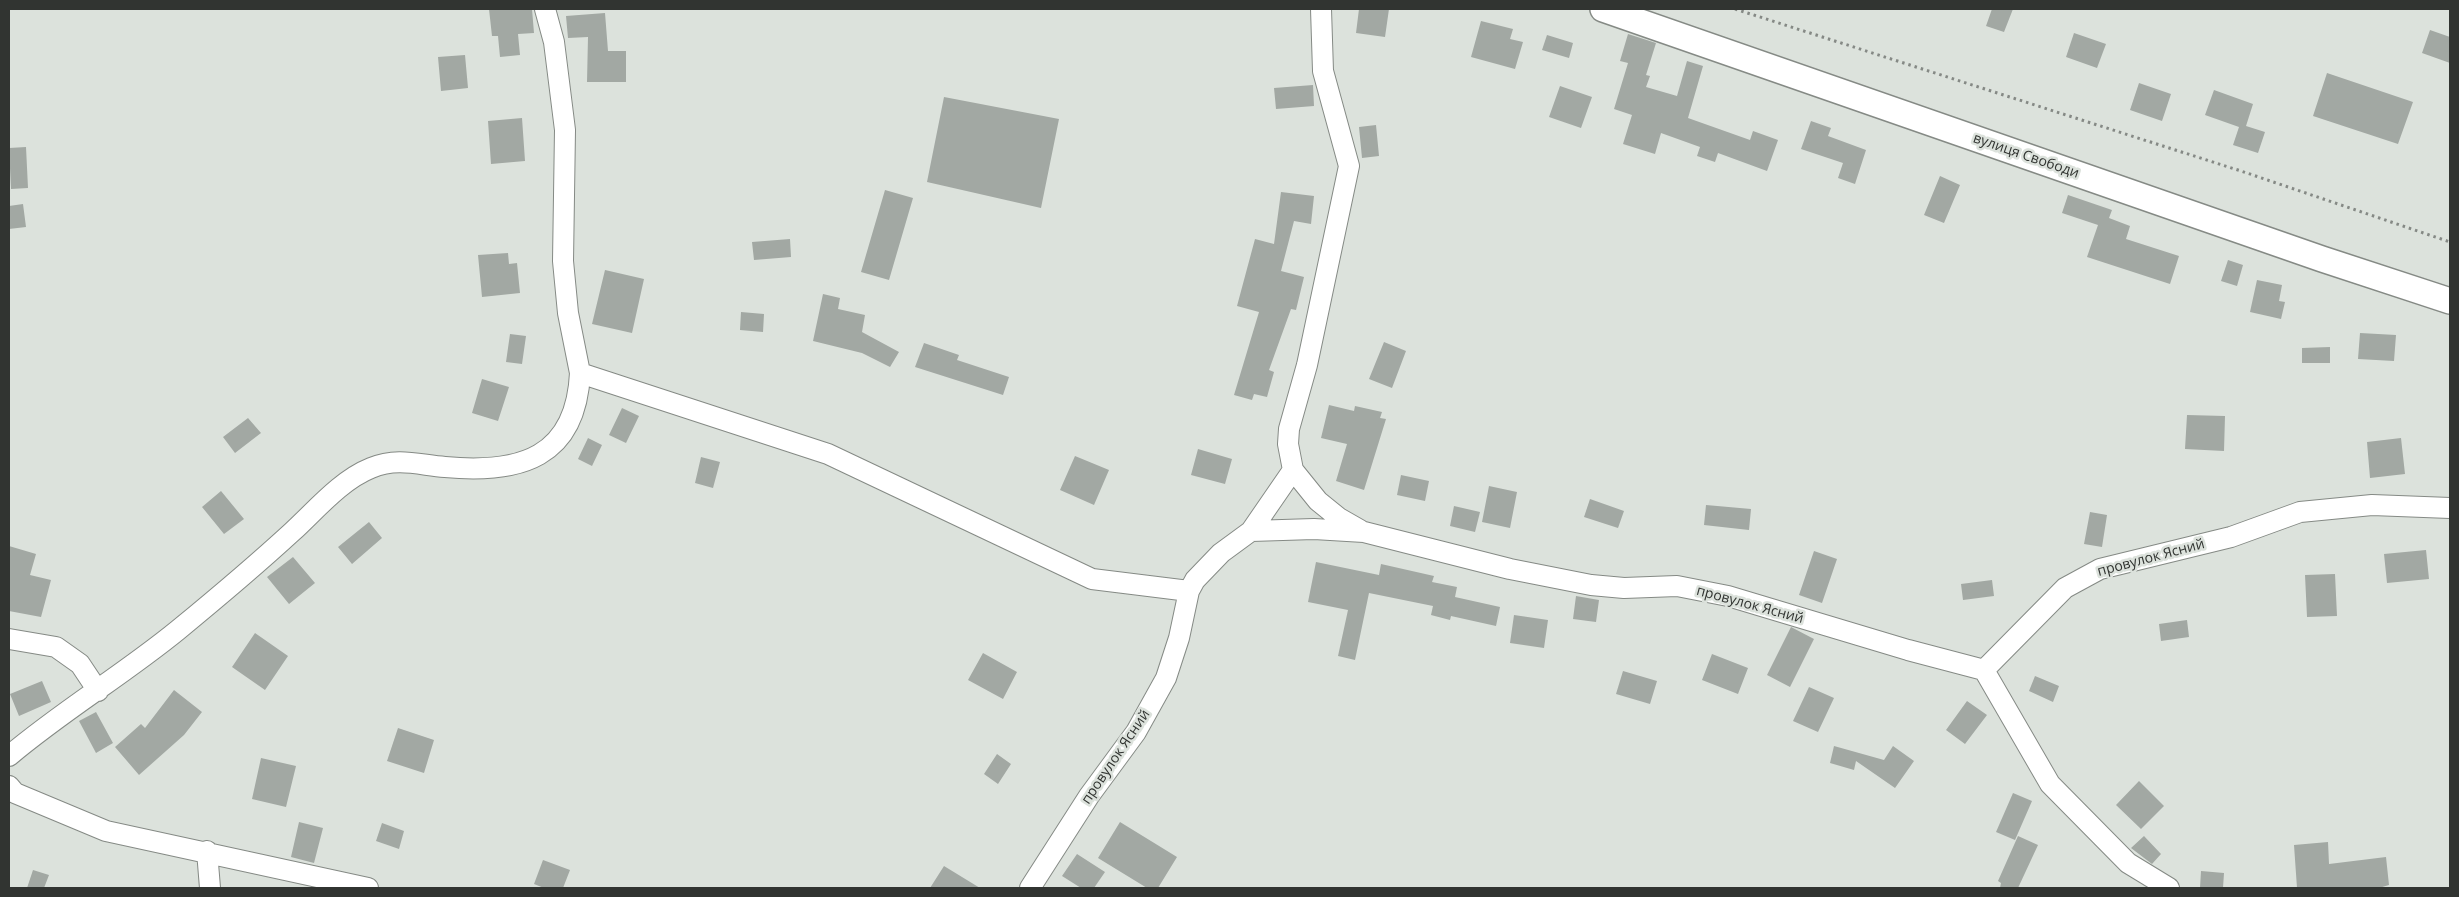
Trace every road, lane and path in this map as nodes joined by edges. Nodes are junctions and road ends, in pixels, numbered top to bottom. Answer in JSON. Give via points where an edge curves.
{"nodes":[{"id":1,"x":545,"y":9,"type":"edge"},
{"id":2,"x":1320,"y":9,"type":"edge"},
{"id":3,"x":1603,"y":9,"type":"edge"},
{"id":4,"x":1735,"y":9,"type":"edge"},
{"id":5,"x":2450,"y":242,"type":"edge"},
{"id":6,"x":2450,"y":301,"type":"edge"},
{"id":7,"x":580,"y":373,"type":"junction"},
{"id":8,"x":1293,"y":470,"type":"junction"},
{"id":9,"x":2450,"y":508,"type":"edge"},
{"id":10,"x":1250,"y":531,"type":"junction"},
{"id":11,"x":1364,"y":532,"type":"junction"},
{"id":12,"x":1189,"y":591,"type":"junction"},
{"id":13,"x":9,"y":639,"type":"edge"},
{"id":14,"x":1984,"y":670,"type":"junction"},
{"id":15,"x":98,"y":691,"type":"junction"},
{"id":16,"x":9,"y":756,"type":"edge"},
{"id":17,"x":9,"y":786,"type":"edge"},
{"id":18,"x":207,"y":851,"type":"junction"},
{"id":19,"x":210,"y":888,"type":"edge"},
{"id":20,"x":368,"y":888,"type":"edge"},
{"id":21,"x":1030,"y":888,"type":"edge"},
{"id":22,"x":2169,"y":888,"type":"edge"}],
"edges":[{"from":1,"to":7,"type":"street","via":[[554,42],[565,130],[563,261],[568,313]]},
{"from":2,"to":8,"type":"street","via":[[1323,71],[1350,166],[1307,365],[1289,429]]},
{"from":3,"to":6,"type":"street","name":"вулиця Свободи"},
{"from":4,"to":5,"type":"path","via":[[2241,171]]},
{"from":7,"to":12,"type":"street","via":[[828,454],[1092,580]]},
{"from":7,"to":15,"type":"street","via":[[579,396],[568,427],[551,448],[523,461],[496,468],[458,468],[412,461],[371,468],[347,482],[185,624]]},
{"from":8,"to":10,"type":"street"},
{"from":8,"to":11,"type":"street","via":[[1318,501]]},
{"from":9,"to":14,"type":"street","name":"провулок Ясний","via":[[2372,505],[2300,512],[2232,537],[2100,569],[2064,588]]},
{"from":10,"to":11,"type":"street","name":"провулок Ясний","via":[[1314,529]]},
{"from":10,"to":12,"type":"street","name":"провулок Ясний","via":[[1221,553],[1194,580]]},
{"from":11,"to":14,"type":"street","name":"провулок Ясний","via":[[1510,569],[1590,585],[1697,589]]},
{"from":12,"to":21,"type":"street","name":"провулок Ясний","via":[[1166,678],[1136,732],[1089,796]]},
{"from":13,"to":15,"type":"street","via":[[56,648],[80,664]]},
{"from":14,"to":22,"type":"street","via":[[2050,784],[2128,863]]},
{"from":15,"to":16,"type":"street","via":[[44,727]]},
{"from":17,"to":18,"type":"street","via":[[16,793],[106,831]]},
{"from":18,"to":19,"type":"street"},
{"from":18,"to":20,"type":"street"}]}
